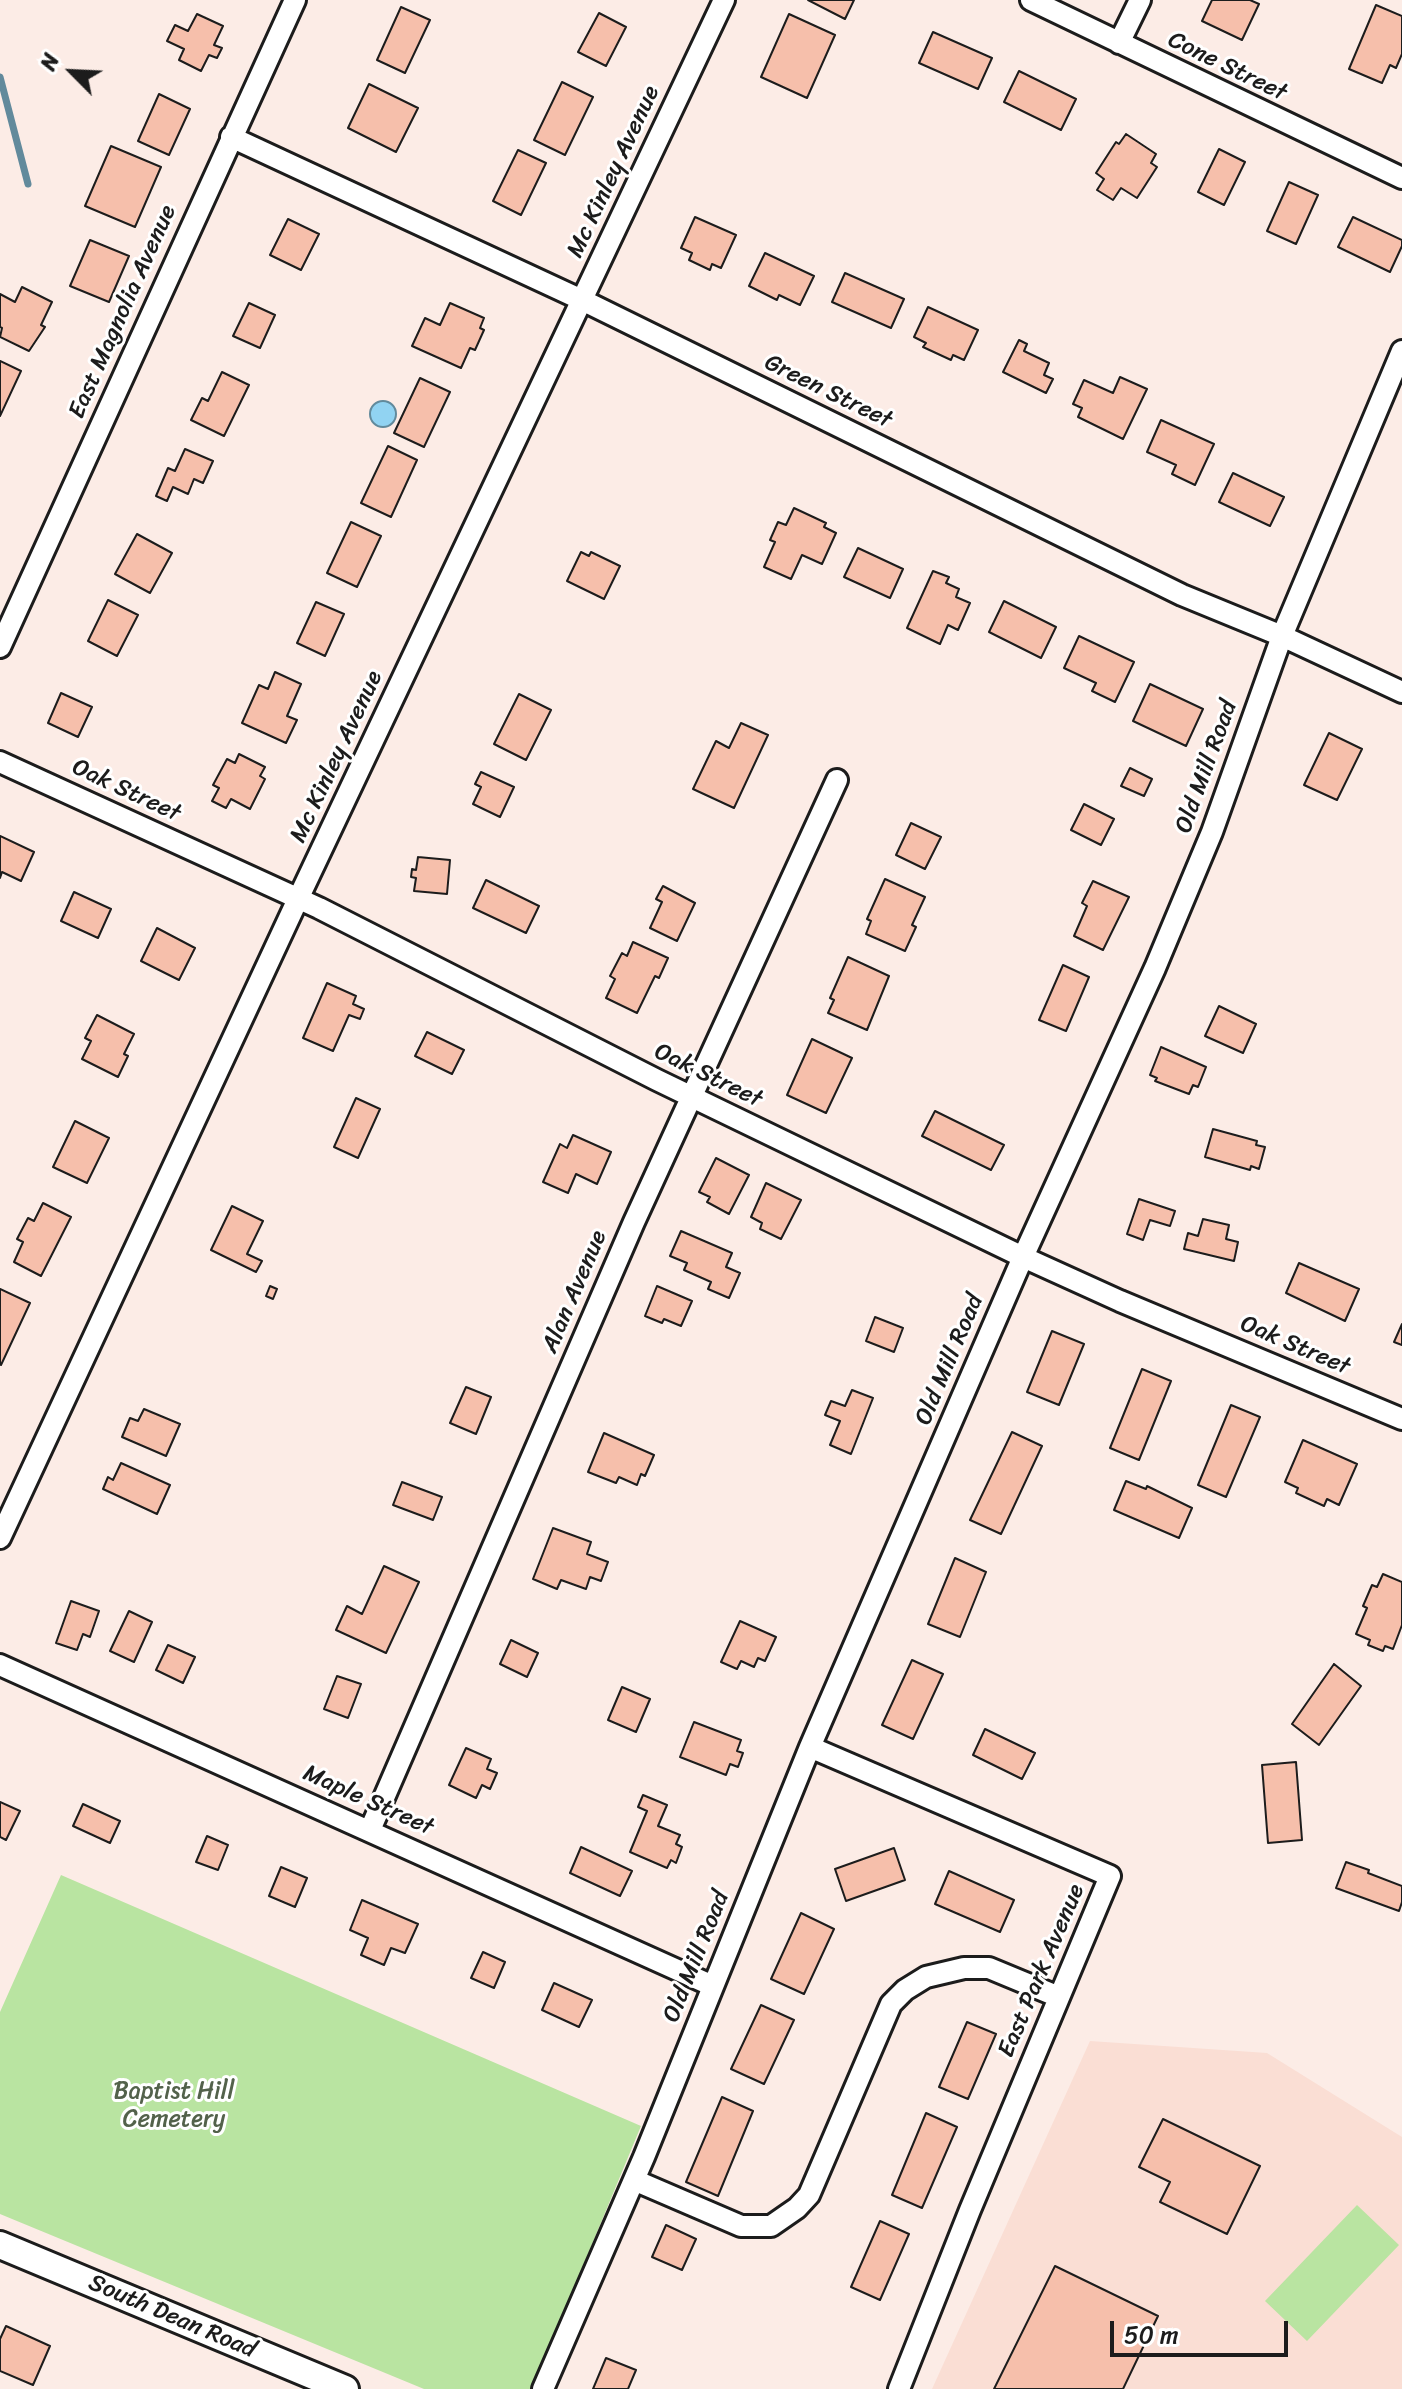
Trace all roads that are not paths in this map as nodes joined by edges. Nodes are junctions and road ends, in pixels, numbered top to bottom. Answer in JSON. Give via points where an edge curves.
{"nodes":[{"id":1,"x":295,"y":0,"type":"edge"},
{"id":2,"x":724,"y":0,"type":"edge"},
{"id":3,"x":1031,"y":0,"type":"edge"},
{"id":4,"x":1140,"y":0,"type":"edge"},
{"id":5,"x":1119,"y":43,"type":"junction"},
{"id":6,"x":231,"y":137,"type":"junction"},
{"id":7,"x":1402,"y":178,"type":"edge"},
{"id":8,"x":582,"y":300,"type":"junction"},
{"id":9,"x":1402,"y":351,"type":"edge"},
{"id":10,"x":1282,"y":636,"type":"junction"},
{"id":11,"x":0,"y":647,"type":"edge"},
{"id":12,"x":1402,"y":692,"type":"edge"},
{"id":13,"x":0,"y":762,"type":"edge"},
{"id":14,"x":837,"y":780,"type":"dead end"},
{"id":15,"x":298,"y":899,"type":"junction"},
{"id":16,"x":692,"y":1098,"type":"junction"},
{"id":17,"x":1023,"y":1257,"type":"junction"},
{"id":18,"x":1402,"y":1419,"type":"edge"},
{"id":19,"x":0,"y":1538,"type":"edge"},
{"id":20,"x":0,"y":1665,"type":"edge"},
{"id":21,"x":810,"y":1747,"type":"junction"},
{"id":22,"x":370,"y":1830,"type":"junction"},
{"id":23,"x":713,"y":1986,"type":"junction"},
{"id":24,"x":1059,"y":1997,"type":"junction"},
{"id":25,"x":634,"y":2180,"type":"junction"},
{"id":26,"x":0,"y":2245,"type":"edge"},
{"id":27,"x":345,"y":2389,"type":"edge"},
{"id":28,"x":543,"y":2389,"type":"edge"},
{"id":29,"x":899,"y":2389,"type":"edge"}],
"edges":[{"from":1,"to":6,"type":"street","name":"East Magnolia Avenue"},
{"from":2,"to":8,"type":"street","name":"Mc Kinley Avenue"},
{"from":3,"to":5,"type":"street","name":"Cone Street"},
{"from":4,"to":5,"type":"street"},
{"from":5,"to":7,"type":"street","name":"Cone Street"},
{"from":6,"to":8,"type":"street","name":"Green Street"},
{"from":6,"to":11,"type":"street","name":"East Magnolia Avenue"},
{"from":8,"to":10,"type":"street","name":"Green Street","via":[[1182,595]]},
{"from":8,"to":15,"type":"street","name":"Mc Kinley Avenue"},
{"from":9,"to":10,"type":"street","name":"Old Mill Road"},
{"from":10,"to":12,"type":"street","name":"Green Street"},
{"from":10,"to":17,"type":"street","name":"Old Mill Road","via":[[1212,832]]},
{"from":13,"to":15,"type":"street","name":"Oak Street"},
{"from":14,"to":16,"type":"street","name":"Alan Avenue"},
{"from":15,"to":16,"type":"street","name":"Oak Street"},
{"from":15,"to":19,"type":"street","name":"Mc Kinley Avenue"},
{"from":16,"to":17,"type":"street","name":"Oak Street"},
{"from":16,"to":22,"type":"street","name":"Alan Avenue"},
{"from":17,"to":18,"type":"street","name":"Oak Street"},
{"from":17,"to":21,"type":"street","name":"Old Mill Road"},
{"from":20,"to":22,"type":"street","name":"Maple Street"},
{"from":21,"to":23,"type":"street","name":"Old Mill Road"},
{"from":21,"to":24,"type":"street","name":"East Park Avenue","via":[[1110,1876]]},
{"from":22,"to":23,"type":"street","name":"Maple Street"},
{"from":23,"to":25,"type":"street","name":"Old Mill Road"},
{"from":24,"to":25,"type":"street","via":[[989,1968],[926,1977],[905,1990],[891,2004],[809,2195],[771,2226],[741,2226]]},
{"from":24,"to":29,"type":"street","name":"East Park Avenue"},
{"from":25,"to":28,"type":"street","name":"Old Mill Road"},
{"from":26,"to":27,"type":"street","name":"South Dean Road"}]}
